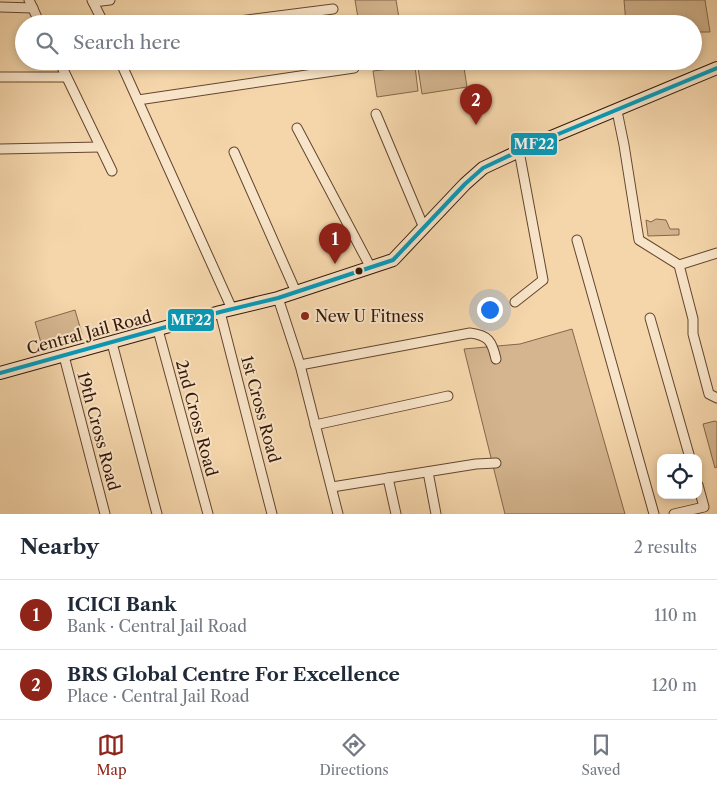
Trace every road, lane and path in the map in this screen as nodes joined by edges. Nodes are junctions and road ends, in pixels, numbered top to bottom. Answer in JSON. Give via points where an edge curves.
{"nodes":[{"id":1,"x":110,"y":0,"type":"edge"},
{"id":2,"x":93,"y":1,"type":"edge"},
{"id":3,"x":31,"y":4,"type":"edge"},
{"id":4,"x":0,"y":8,"type":"edge"},
{"id":5,"x":332,"y":9,"type":"dead end"},
{"id":6,"x":100,"y":15,"type":"edge"},
{"id":7,"x":286,"y":15,"type":"edge"},
{"id":8,"x":717,"y":68,"type":"edge"},
{"id":9,"x":62,"y":70,"type":"edge"},
{"id":10,"x":124,"y":70,"type":"edge"},
{"id":11,"x":340,"y":70,"type":"edge"},
{"id":12,"x":0,"y":77,"type":"edge"},
{"id":13,"x":66,"y":77,"type":"junction"},
{"id":14,"x":138,"y":100,"type":"junction"},
{"id":15,"x":617,"y":111,"type":"junction"},
{"id":16,"x":376,"y":114,"type":"dead end"},
{"id":17,"x":297,"y":128,"type":"dead end"},
{"id":18,"x":100,"y":147,"type":"junction"},
{"id":19,"x":0,"y":150,"type":"edge"},
{"id":20,"x":520,"y":151,"type":"junction"},
{"id":21,"x":234,"y":152,"type":"dead end"},
{"id":22,"x":112,"y":171,"type":"dead end"},
{"id":23,"x":424,"y":228,"type":"junction"},
{"id":24,"x":577,"y":240,"type":"dead end"},
{"id":25,"x":717,"y":254,"type":"edge"},
{"id":26,"x":679,"y":265,"type":"junction"},
{"id":27,"x":371,"y":268,"type":"junction"},
{"id":28,"x":296,"y":292,"type":"junction"},
{"id":29,"x":278,"y":298,"type":"junction"},
{"id":30,"x":515,"y":302,"type":"dead end"},
{"id":31,"x":226,"y":311,"type":"junction"},
{"id":32,"x":650,"y":318,"type":"dead end"},
{"id":33,"x":158,"y":330,"type":"junction"},
{"id":34,"x":112,"y":343,"type":"junction"},
{"id":35,"x":64,"y":356,"type":"junction"},
{"id":36,"x":496,"y":359,"type":"dead end"},
{"id":37,"x":300,"y":366,"type":"junction"},
{"id":38,"x":0,"y":373,"type":"edge"},
{"id":39,"x":448,"y":396,"type":"dead end"},
{"id":40,"x":717,"y":398,"type":"edge"},
{"id":41,"x":315,"y":425,"type":"junction"},
{"id":42,"x":689,"y":454,"type":"edge"},
{"id":43,"x":496,"y":463,"type":"dead end"},
{"id":44,"x":428,"y":472,"type":"junction"},
{"id":45,"x":388,"y":478,"type":"junction"},
{"id":46,"x":332,"y":487,"type":"junction"},
{"id":47,"x":702,"y":499,"type":"edge"},
{"id":48,"x":105,"y":514,"type":"edge"},
{"id":49,"x":157,"y":514,"type":"edge"},
{"id":50,"x":208,"y":514,"type":"edge"},
{"id":51,"x":272,"y":514,"type":"edge"},
{"id":52,"x":338,"y":514,"type":"edge"},
{"id":53,"x":396,"y":514,"type":"edge"},
{"id":54,"x":436,"y":514,"type":"edge"},
{"id":55,"x":654,"y":514,"type":"edge"},
{"id":56,"x":674,"y":514,"type":"edge"}],
"edges":[{"from":1,"to":2,"type":"street"},
{"from":2,"to":6,"type":"street"},
{"from":3,"to":4,"type":"street"},
{"from":5,"to":7,"type":"street"},
{"from":8,"to":15,"type":"main road","name":"Central Jail Road"},
{"from":9,"to":13,"type":"street"},
{"from":10,"to":14,"type":"street","name":"1st Cross Road"},
{"from":11,"to":14,"type":"street"},
{"from":12,"to":13,"type":"street"},
{"from":13,"to":18,"type":"street"},
{"from":14,"to":31,"type":"street","name":"1st Cross Road"},
{"from":15,"to":20,"type":"main road","name":"Central Jail Road"},
{"from":15,"to":26,"type":"street","via":[[639,240]]},
{"from":16,"to":23,"type":"street"},
{"from":17,"to":27,"type":"street"},
{"from":18,"to":19,"type":"street"},
{"from":18,"to":22,"type":"street"},
{"from":20,"to":23,"type":"main road","name":"Central Jail Road","via":[[483,168]]},
{"from":20,"to":30,"type":"street","via":[[544,280]]},
{"from":21,"to":28,"type":"street"},
{"from":23,"to":27,"type":"main road","name":"Central Jail Road","via":[[394,260]]},
{"from":24,"to":55,"type":"street"},
{"from":25,"to":26,"type":"street"},
{"from":26,"to":40,"type":"street","via":[[709,394]]},
{"from":27,"to":28,"type":"main road","name":"Central Jail Road"},
{"from":28,"to":29,"type":"main road","name":"Central Jail Road"},
{"from":29,"to":31,"type":"main road","name":"Central Jail Road"},
{"from":29,"to":37,"type":"street"},
{"from":31,"to":33,"type":"main road","name":"Central Jail Road"},
{"from":31,"to":51,"type":"street","name":"1st Cross Road"},
{"from":32,"to":42,"type":"street"},
{"from":33,"to":34,"type":"main road","name":"Central Jail Road"},
{"from":33,"to":50,"type":"street","name":"2nd Cross Road"},
{"from":34,"to":35,"type":"main road","name":"Central Jail Road"},
{"from":34,"to":49,"type":"street"},
{"from":35,"to":38,"type":"main road","name":"Central Jail Road"},
{"from":35,"to":48,"type":"street","name":"19th Cross Road"},
{"from":36,"to":37,"type":"street","via":[[492,344],[484,335],[470,333]]},
{"from":37,"to":41,"type":"street"},
{"from":39,"to":41,"type":"street"},
{"from":41,"to":46,"type":"street"},
{"from":43,"to":44,"type":"street"},
{"from":44,"to":45,"type":"street"},
{"from":44,"to":54,"type":"street"},
{"from":45,"to":46,"type":"street"},
{"from":45,"to":53,"type":"street"},
{"from":46,"to":52,"type":"street"},
{"from":47,"to":56,"type":"street","via":[[704,506]]}]}
